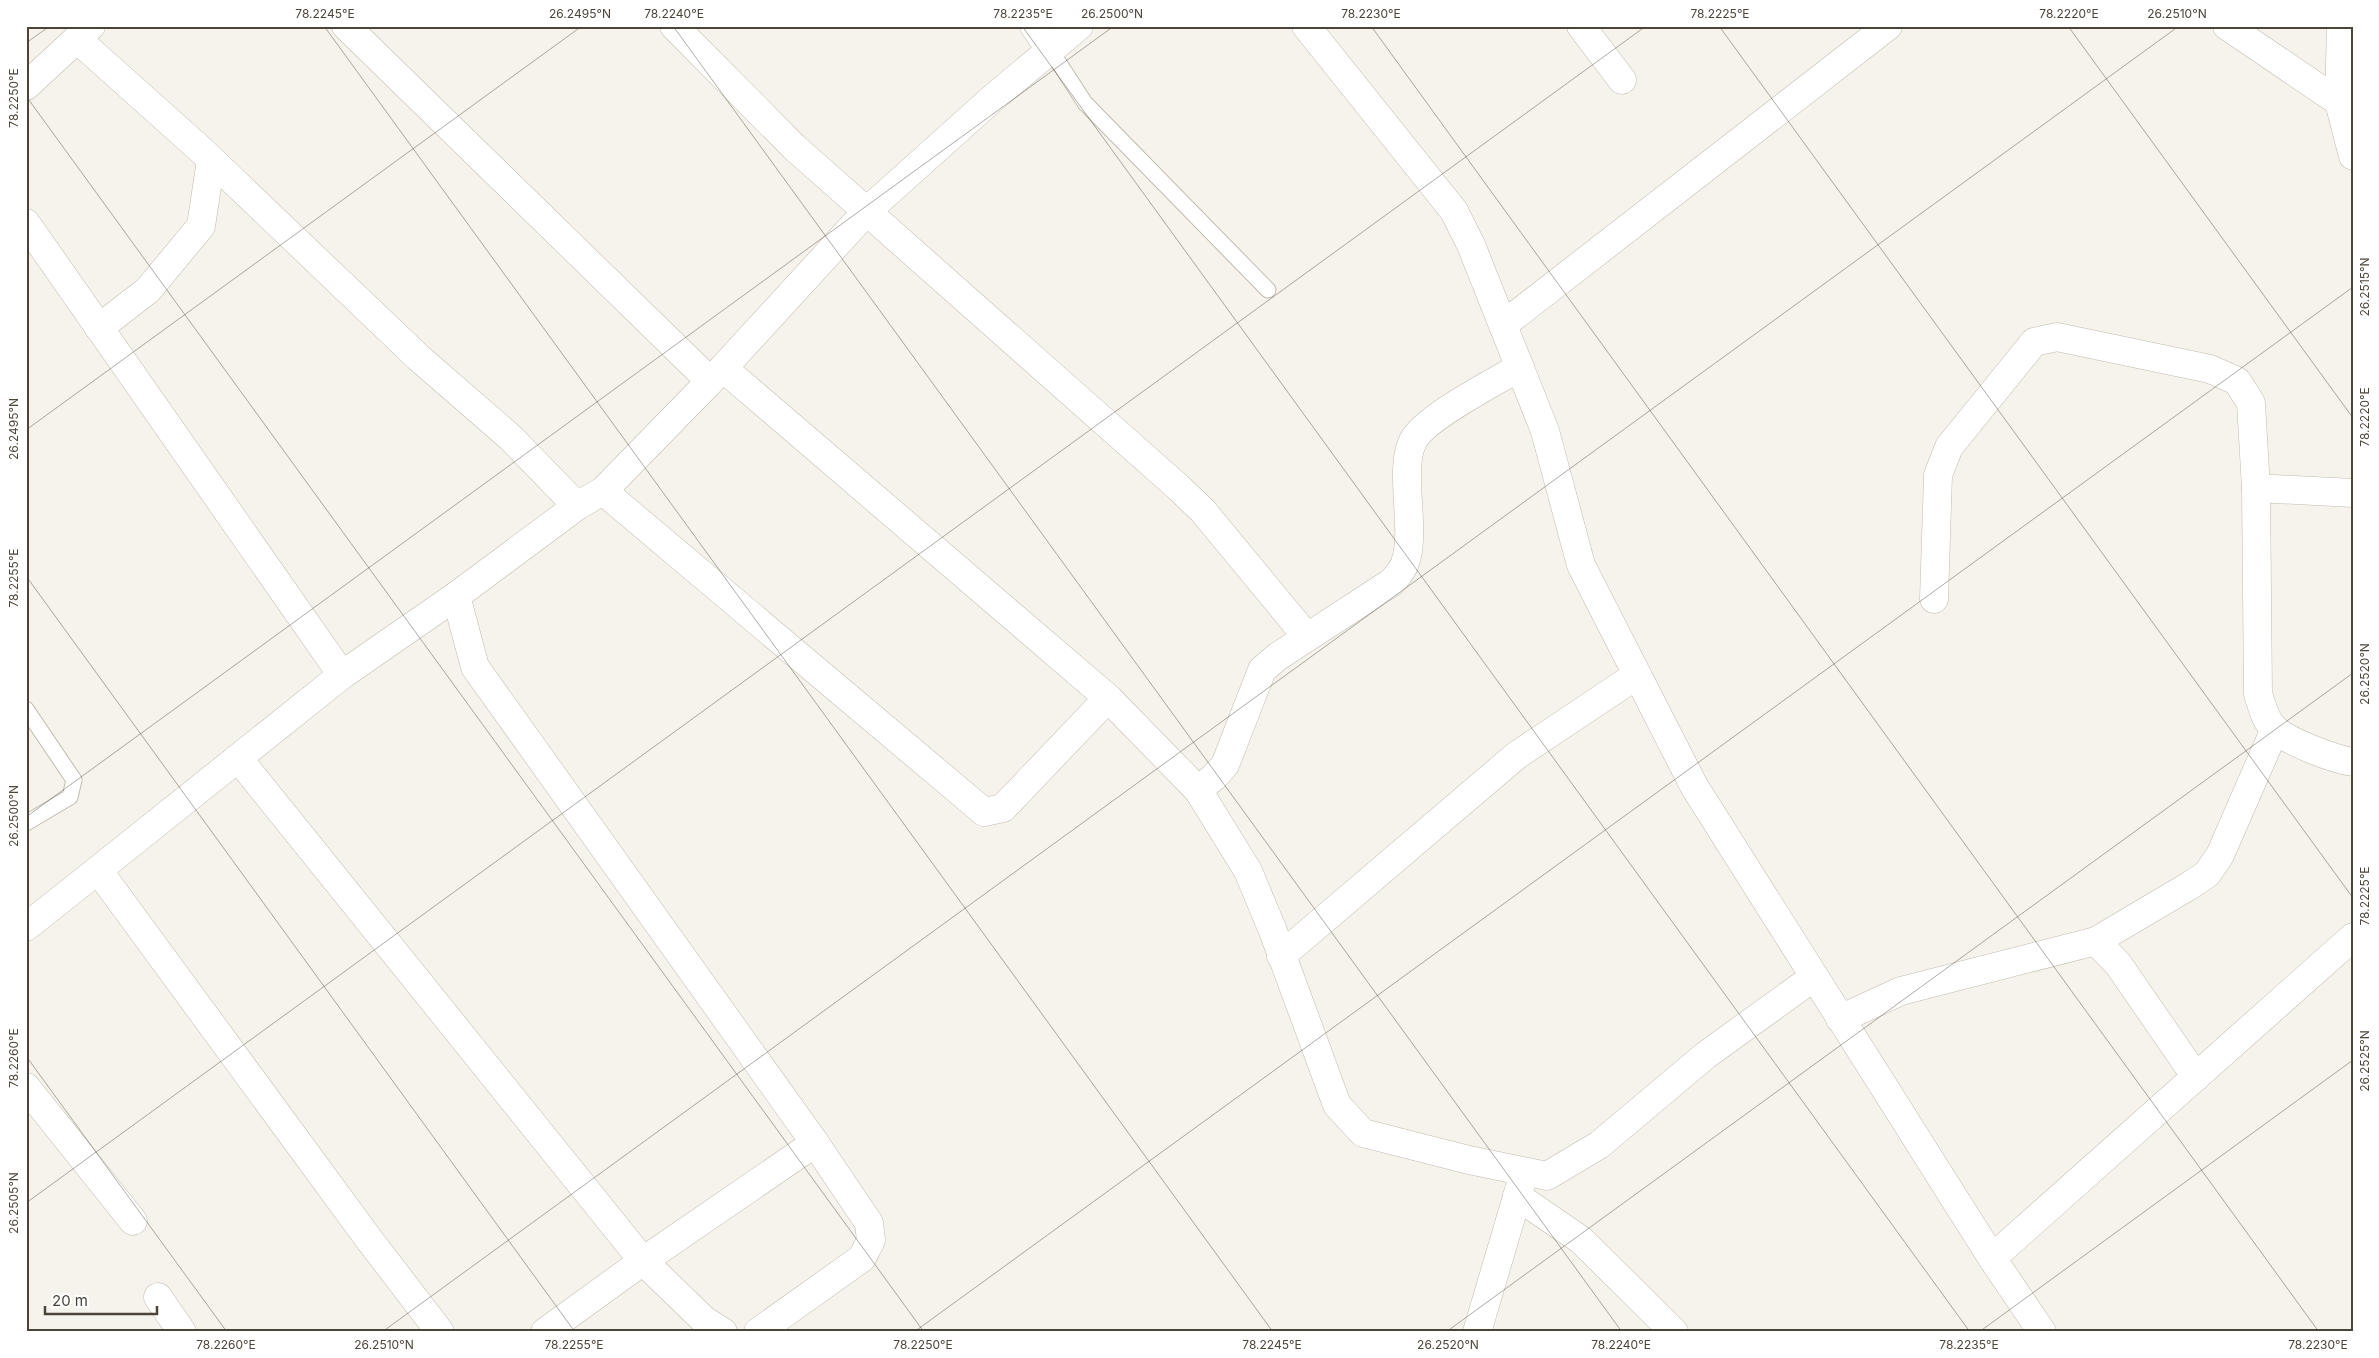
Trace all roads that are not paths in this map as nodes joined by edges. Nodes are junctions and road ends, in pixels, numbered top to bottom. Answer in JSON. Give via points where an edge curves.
{"nodes":[{"id":1,"x":346,"y":26,"type":"edge"},
{"id":2,"x":674,"y":26,"type":"edge"},
{"id":3,"x":1034,"y":26,"type":"edge"},
{"id":4,"x":1079,"y":26,"type":"edge"},
{"id":5,"x":1306,"y":26,"type":"edge"},
{"id":6,"x":1581,"y":26,"type":"edge"},
{"id":7,"x":1888,"y":26,"type":"edge"},
{"id":8,"x":2227,"y":26,"type":"edge"},
{"id":9,"x":2341,"y":26,"type":"edge"},
{"id":10,"x":84,"y":32,"type":"edge"},
{"id":11,"x":1050,"y":49,"type":"junction"},
{"id":12,"x":1622,"y":80,"type":"dead end"},
{"id":13,"x":26,"y":86,"type":"edge"},
{"id":14,"x":2338,"y":102,"type":"junction"},
{"id":15,"x":2353,"y":156,"type":"edge"},
{"id":16,"x":211,"y":160,"type":"junction"},
{"id":17,"x":867,"y":211,"type":"junction"},
{"id":18,"x":26,"y":223,"type":"edge"},
{"id":19,"x":1268,"y":290,"type":"dead end"},
{"id":20,"x":1503,"y":325,"type":"junction"},
{"id":21,"x":99,"y":328,"type":"junction"},
{"id":22,"x":1520,"y":367,"type":"junction"},
{"id":23,"x":717,"y":374,"type":"junction"},
{"id":24,"x":2256,"y":488,"type":"junction"},
{"id":25,"x":603,"y":491,"type":"junction"},
{"id":26,"x":2353,"y":493,"type":"edge"},
{"id":27,"x":576,"y":506,"type":"junction"},
{"id":28,"x":456,"y":596,"type":"junction"},
{"id":29,"x":1934,"y":599,"type":"dead end"},
{"id":30,"x":1307,"y":637,"type":"junction"},
{"id":31,"x":342,"y":675,"type":"junction"},
{"id":32,"x":1637,"y":675,"type":"junction"},
{"id":33,"x":1108,"y":698,"type":"junction"},
{"id":34,"x":26,"y":709,"type":"edge"},
{"id":35,"x":2275,"y":729,"type":"junction"},
{"id":36,"x":238,"y":758,"type":"junction"},
{"id":37,"x":2353,"y":762,"type":"edge"},
{"id":38,"x":1198,"y":790,"type":"junction"},
{"id":39,"x":26,"y":823,"type":"edge"},
{"id":40,"x":98,"y":870,"type":"junction"},
{"id":41,"x":26,"y":927,"type":"edge"},
{"id":42,"x":2353,"y":937,"type":"edge"},
{"id":43,"x":2096,"y":941,"type":"junction"},
{"id":44,"x":1281,"y":956,"type":"junction"},
{"id":45,"x":1814,"y":977,"type":"junction"},
{"id":46,"x":1840,"y":1018,"type":"junction"},
{"id":47,"x":2196,"y":1077,"type":"junction"},
{"id":48,"x":26,"y":1087,"type":"edge"},
{"id":49,"x":815,"y":1143,"type":"junction"},
{"id":50,"x":1521,"y":1184,"type":"junction"},
{"id":51,"x":132,"y":1221,"type":"dead end"},
{"id":52,"x":1992,"y":1258,"type":"junction"},
{"id":53,"x":643,"y":1261,"type":"junction"},
{"id":54,"x":158,"y":1297,"type":"dead end"},
{"id":55,"x":182,"y":1332,"type":"edge"},
{"id":56,"x":440,"y":1332,"type":"edge"},
{"id":57,"x":545,"y":1332,"type":"edge"},
{"id":58,"x":723,"y":1332,"type":"edge"},
{"id":59,"x":758,"y":1332,"type":"edge"},
{"id":60,"x":1477,"y":1332,"type":"edge"},
{"id":61,"x":1674,"y":1332,"type":"edge"},
{"id":62,"x":2042,"y":1332,"type":"edge"}],
"edges":[{"from":1,"to":23,"type":"street"},
{"from":2,"to":17,"type":"street","via":[[794,147]]},
{"from":3,"to":11,"type":"street"},
{"from":4,"to":11,"type":"street"},
{"from":5,"to":20,"type":"street","via":[[1454,211]]},
{"from":6,"to":12,"type":"street"},
{"from":7,"to":20,"type":"street"},
{"from":8,"to":14,"type":"street"},
{"from":9,"to":14,"type":"street"},
{"from":10,"to":13,"type":"street"},
{"from":10,"to":16,"type":"street"},
{"from":11,"to":17,"type":"street"},
{"from":11,"to":19,"type":"lane","via":[[1085,103]]},
{"from":14,"to":15,"type":"street"},
{"from":16,"to":21,"type":"street","via":[[201,226],[148,290]]},
{"from":16,"to":27,"type":"street","via":[[418,358],[511,438]]},
{"from":17,"to":23,"type":"street"},
{"from":17,"to":30,"type":"street","via":[[1178,487],[1202,511]]},
{"from":18,"to":21,"type":"street"},
{"from":20,"to":22,"type":"street"},
{"from":21,"to":31,"type":"street"},
{"from":22,"to":30,"type":"street","via":[[1430,422],[1413,440],[1408,461],[1409,543],[1405,564],[1392,582]]},
{"from":22,"to":32,"type":"street","via":[[1545,431],[1581,565]]},
{"from":23,"to":25,"type":"street"},
{"from":23,"to":33,"type":"street"},
{"from":24,"to":26,"type":"street"},
{"from":24,"to":29,"type":"street","via":[[2252,403],[2237,381],[2210,370],[2057,337],[2034,342],[1949,447],[1938,475]]},
{"from":24,"to":35,"type":"street","via":[[2258,694],[2264,715]]},
{"from":25,"to":27,"type":"street"},
{"from":25,"to":33,"type":"street","via":[[984,812],[1003,808]]},
{"from":27,"to":28,"type":"street"},
{"from":28,"to":31,"type":"street"},
{"from":28,"to":49,"type":"street","via":[[475,667]]},
{"from":30,"to":38,"type":"street","via":[[1262,670],[1224,765]]},
{"from":31,"to":36,"type":"street"},
{"from":32,"to":44,"type":"street","via":[[1517,755]]},
{"from":32,"to":45,"type":"street","via":[[1694,786]]},
{"from":33,"to":38,"type":"street"},
{"from":34,"to":39,"type":"lane","via":[[74,780],[70,797]]},
{"from":35,"to":37,"type":"street","via":[[2308,748]]},
{"from":35,"to":43,"type":"street","via":[[2220,855],[2207,874]]},
{"from":36,"to":40,"type":"street"},
{"from":36,"to":53,"type":"street"},
{"from":38,"to":44,"type":"street","via":[[1248,871]]},
{"from":40,"to":41,"type":"street"},
{"from":40,"to":56,"type":"street"},
{"from":42,"to":47,"type":"street"},
{"from":43,"to":46,"type":"street","via":[[1901,991]]},
{"from":43,"to":47,"type":"street","via":[[2118,964]]},
{"from":44,"to":50,"type":"street","via":[[1337,1105],[1363,1133],[1469,1160]]},
{"from":45,"to":46,"type":"street"},
{"from":45,"to":50,"type":"street","via":[[1706,1055],[1598,1146],[1547,1176]]},
{"from":46,"to":52,"type":"street"},
{"from":47,"to":52,"type":"street"},
{"from":48,"to":51,"type":"street"},
{"from":49,"to":53,"type":"street"},
{"from":49,"to":59,"type":"street","via":[[868,1223],[871,1240],[862,1258]]},
{"from":50,"to":60,"type":"street"},
{"from":50,"to":61,"type":"street"},
{"from":52,"to":62,"type":"street"},
{"from":53,"to":57,"type":"street"},
{"from":53,"to":58,"type":"street","via":[[704,1320]]},
{"from":54,"to":55,"type":"street"}]}
